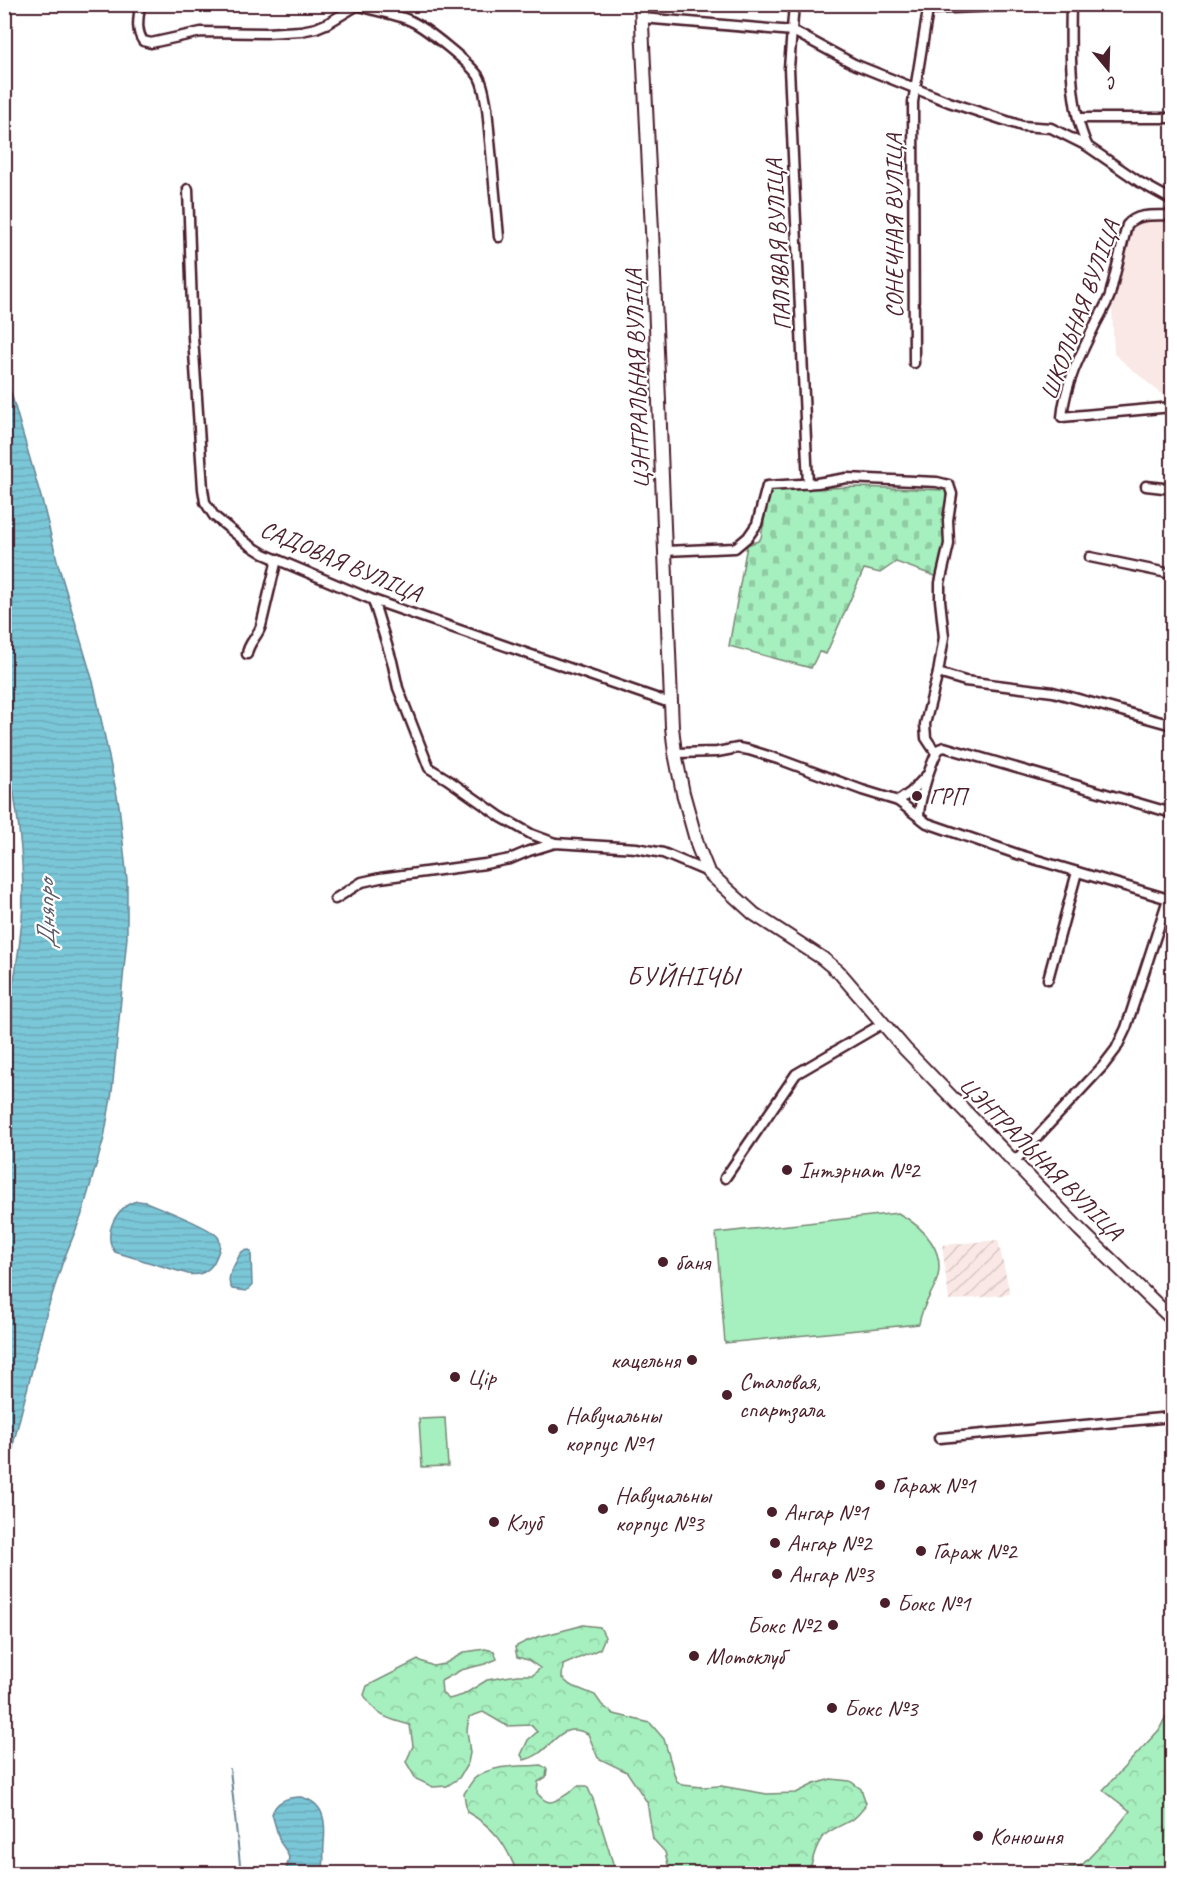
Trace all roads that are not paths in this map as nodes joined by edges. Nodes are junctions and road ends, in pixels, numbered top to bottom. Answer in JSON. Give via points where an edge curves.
{"nodes":[{"id":1,"x":140,"y":4,"type":"edge"},
{"id":2,"x":641,"y":4,"type":"edge"},
{"id":3,"x":794,"y":4,"type":"edge"},
{"id":4,"x":1051,"y":4,"type":"edge"},
{"id":5,"x":1071,"y":4,"type":"edge"},
{"id":6,"x":358,"y":5,"type":"edge"},
{"id":7,"x":929,"y":7,"type":"edge"},
{"id":8,"x":642,"y":18,"type":"junction"},
{"id":9,"x":793,"y":31,"type":"junction"},
{"id":10,"x":917,"y":89,"type":"junction"},
{"id":11,"x":1078,"y":118,"type":"junction"},
{"id":12,"x":1173,"y":118,"type":"edge"},
{"id":13,"x":1087,"y":146,"type":"junction"},
{"id":14,"x":188,"y":189,"type":"dead end"},
{"id":15,"x":1173,"y":200,"type":"edge"},
{"id":16,"x":1173,"y":215,"type":"edge"},
{"id":17,"x":499,"y":237,"type":"dead end"},
{"id":18,"x":914,"y":363,"type":"dead end"},
{"id":19,"x":1173,"y":407,"type":"edge"},
{"id":20,"x":808,"y":484,"type":"junction"},
{"id":21,"x":1146,"y":486,"type":"dead end"},
{"id":22,"x":1173,"y":489,"type":"edge"},
{"id":23,"x":664,"y":551,"type":"junction"},
{"id":24,"x":1090,"y":557,"type":"dead end"},
{"id":25,"x":277,"y":559,"type":"junction"},
{"id":26,"x":1173,"y":574,"type":"edge"},
{"id":27,"x":373,"y":600,"type":"junction"},
{"id":28,"x":247,"y":654,"type":"dead end"},
{"id":29,"x":938,"y":673,"type":"junction"},
{"id":30,"x":670,"y":703,"type":"junction"},
{"id":31,"x":1173,"y":725,"type":"edge"},
{"id":32,"x":675,"y":753,"type":"junction"},
{"id":33,"x":936,"y":753,"type":"junction"},
{"id":34,"x":930,"y":773,"type":"junction"},
{"id":35,"x":898,"y":801,"type":"junction"},
{"id":36,"x":1173,"y":813,"type":"edge"},
{"id":37,"x":919,"y":816,"type":"junction"},
{"id":38,"x":555,"y":843,"type":"junction"},
{"id":39,"x":708,"y":872,"type":"junction"},
{"id":40,"x":1077,"y":872,"type":"junction"},
{"id":41,"x":335,"y":898,"type":"dead end"},
{"id":42,"x":1170,"y":899,"type":"edge"},
{"id":43,"x":1048,"y":979,"type":"dead end"},
{"id":44,"x":882,"y":1024,"type":"junction"},
{"id":45,"x":1014,"y":1162,"type":"junction"},
{"id":46,"x":725,"y":1178,"type":"dead end"},
{"id":47,"x":1173,"y":1319,"type":"edge"},
{"id":48,"x":1173,"y":1417,"type":"edge"},
{"id":49,"x":939,"y":1438,"type":"dead end"}],
"edges":[{"from":1,"to":6,"type":"street","via":[[140,38],[151,43],[201,32],[301,31],[328,23]]},
{"from":2,"to":8,"type":"street","name":"ЦЭНТРАЛЬНАЯ ВУЛІЦА"},
{"from":3,"to":9,"type":"street","name":"ПАЛЯВАЯ ВУЛІЦА"},
{"from":4,"to":7,"type":"street"},
{"from":5,"to":11,"type":"street","via":[[1070,51]]},
{"from":6,"to":17,"type":"street","via":[[412,21],[479,78],[487,108]]},
{"from":7,"to":10,"type":"street","name":"СОНЕЧНАЯ ВУЛІЦА"},
{"from":8,"to":9,"type":"street"},
{"from":8,"to":23,"type":"street","name":"ЦЭНТРАЛЬНАЯ ВУЛІЦА"},
{"from":9,"to":10,"type":"street","via":[[854,64]]},
{"from":9,"to":20,"type":"street","name":"ПАЛЯВАЯ ВУЛІЦА","via":[[789,68]]},
{"from":10,"to":13,"type":"street","via":[[1022,126],[1051,128]]},
{"from":10,"to":18,"type":"street","name":"СОНЕЧНАЯ ВУЛІЦА","via":[[913,102]]},
{"from":11,"to":12,"type":"street"},
{"from":11,"to":13,"type":"street"},
{"from":13,"to":15,"type":"street"},
{"from":14,"to":25,"type":"street","name":"САДОВАЯ ВУЛІЦА","via":[[204,496],[214,516],[248,544]]},
{"from":16,"to":19,"type":"street","name":"ШКОЛЬНАЯ ВУЛІЦА","via":[[1141,216],[1127,225],[1110,296],[1075,366],[1062,417]]},
{"from":20,"to":23,"type":"street","via":[[767,486],[757,524],[735,548]]},
{"from":20,"to":29,"type":"street","via":[[847,478],[949,485],[949,543],[939,583],[944,637]]},
{"from":21,"to":22,"type":"street"},
{"from":23,"to":30,"type":"street","name":"ЦЭНТРАЛЬНАЯ ВУЛІЦА"},
{"from":24,"to":26,"type":"street"},
{"from":25,"to":27,"type":"street","name":"САДОВАЯ ВУЛІЦА"},
{"from":25,"to":28,"type":"street","via":[[261,626]]},
{"from":27,"to":30,"type":"street","name":"САДОВАЯ ВУЛІЦА"},
{"from":27,"to":38,"type":"street","via":[[398,688],[429,768],[501,817]]},
{"from":29,"to":31,"type":"street","via":[[994,686],[1053,692]]},
{"from":29,"to":33,"type":"street","via":[[925,724],[926,738]]},
{"from":30,"to":32,"type":"street","name":"ЦЭНТРАЛЬНАЯ ВУЛІЦА"},
{"from":32,"to":35,"type":"street","via":[[749,750]]},
{"from":32,"to":39,"type":"street","name":"ЦЭНТРАЛЬНАЯ ВУЛІЦА","via":[[692,826]]},
{"from":33,"to":34,"type":"street"},
{"from":33,"to":36,"type":"street","via":[[944,747],[955,749]]},
{"from":34,"to":35,"type":"street"},
{"from":34,"to":37,"type":"street"},
{"from":35,"to":37,"type":"street"},
{"from":37,"to":40,"type":"street","via":[[927,823]]},
{"from":38,"to":39,"type":"street","via":[[663,853]]},
{"from":38,"to":41,"type":"street","via":[[510,859],[362,882]]},
{"from":39,"to":44,"type":"street","name":"ЦЭНТРАЛЬНАЯ ВУЛІЦА","via":[[754,914],[839,972]]},
{"from":40,"to":42,"type":"street"},
{"from":40,"to":43,"type":"street"},
{"from":42,"to":45,"type":"street","via":[[1116,1049]]},
{"from":44,"to":45,"type":"street","name":"ЦЭНТРАЛЬНАЯ ВУЛІЦА"},
{"from":44,"to":46,"type":"street","via":[[796,1074]]},
{"from":45,"to":47,"type":"street","name":"ЦЭНТРАЛЬНАЯ ВУЛІЦА"},
{"from":48,"to":49,"type":"street"}]}
